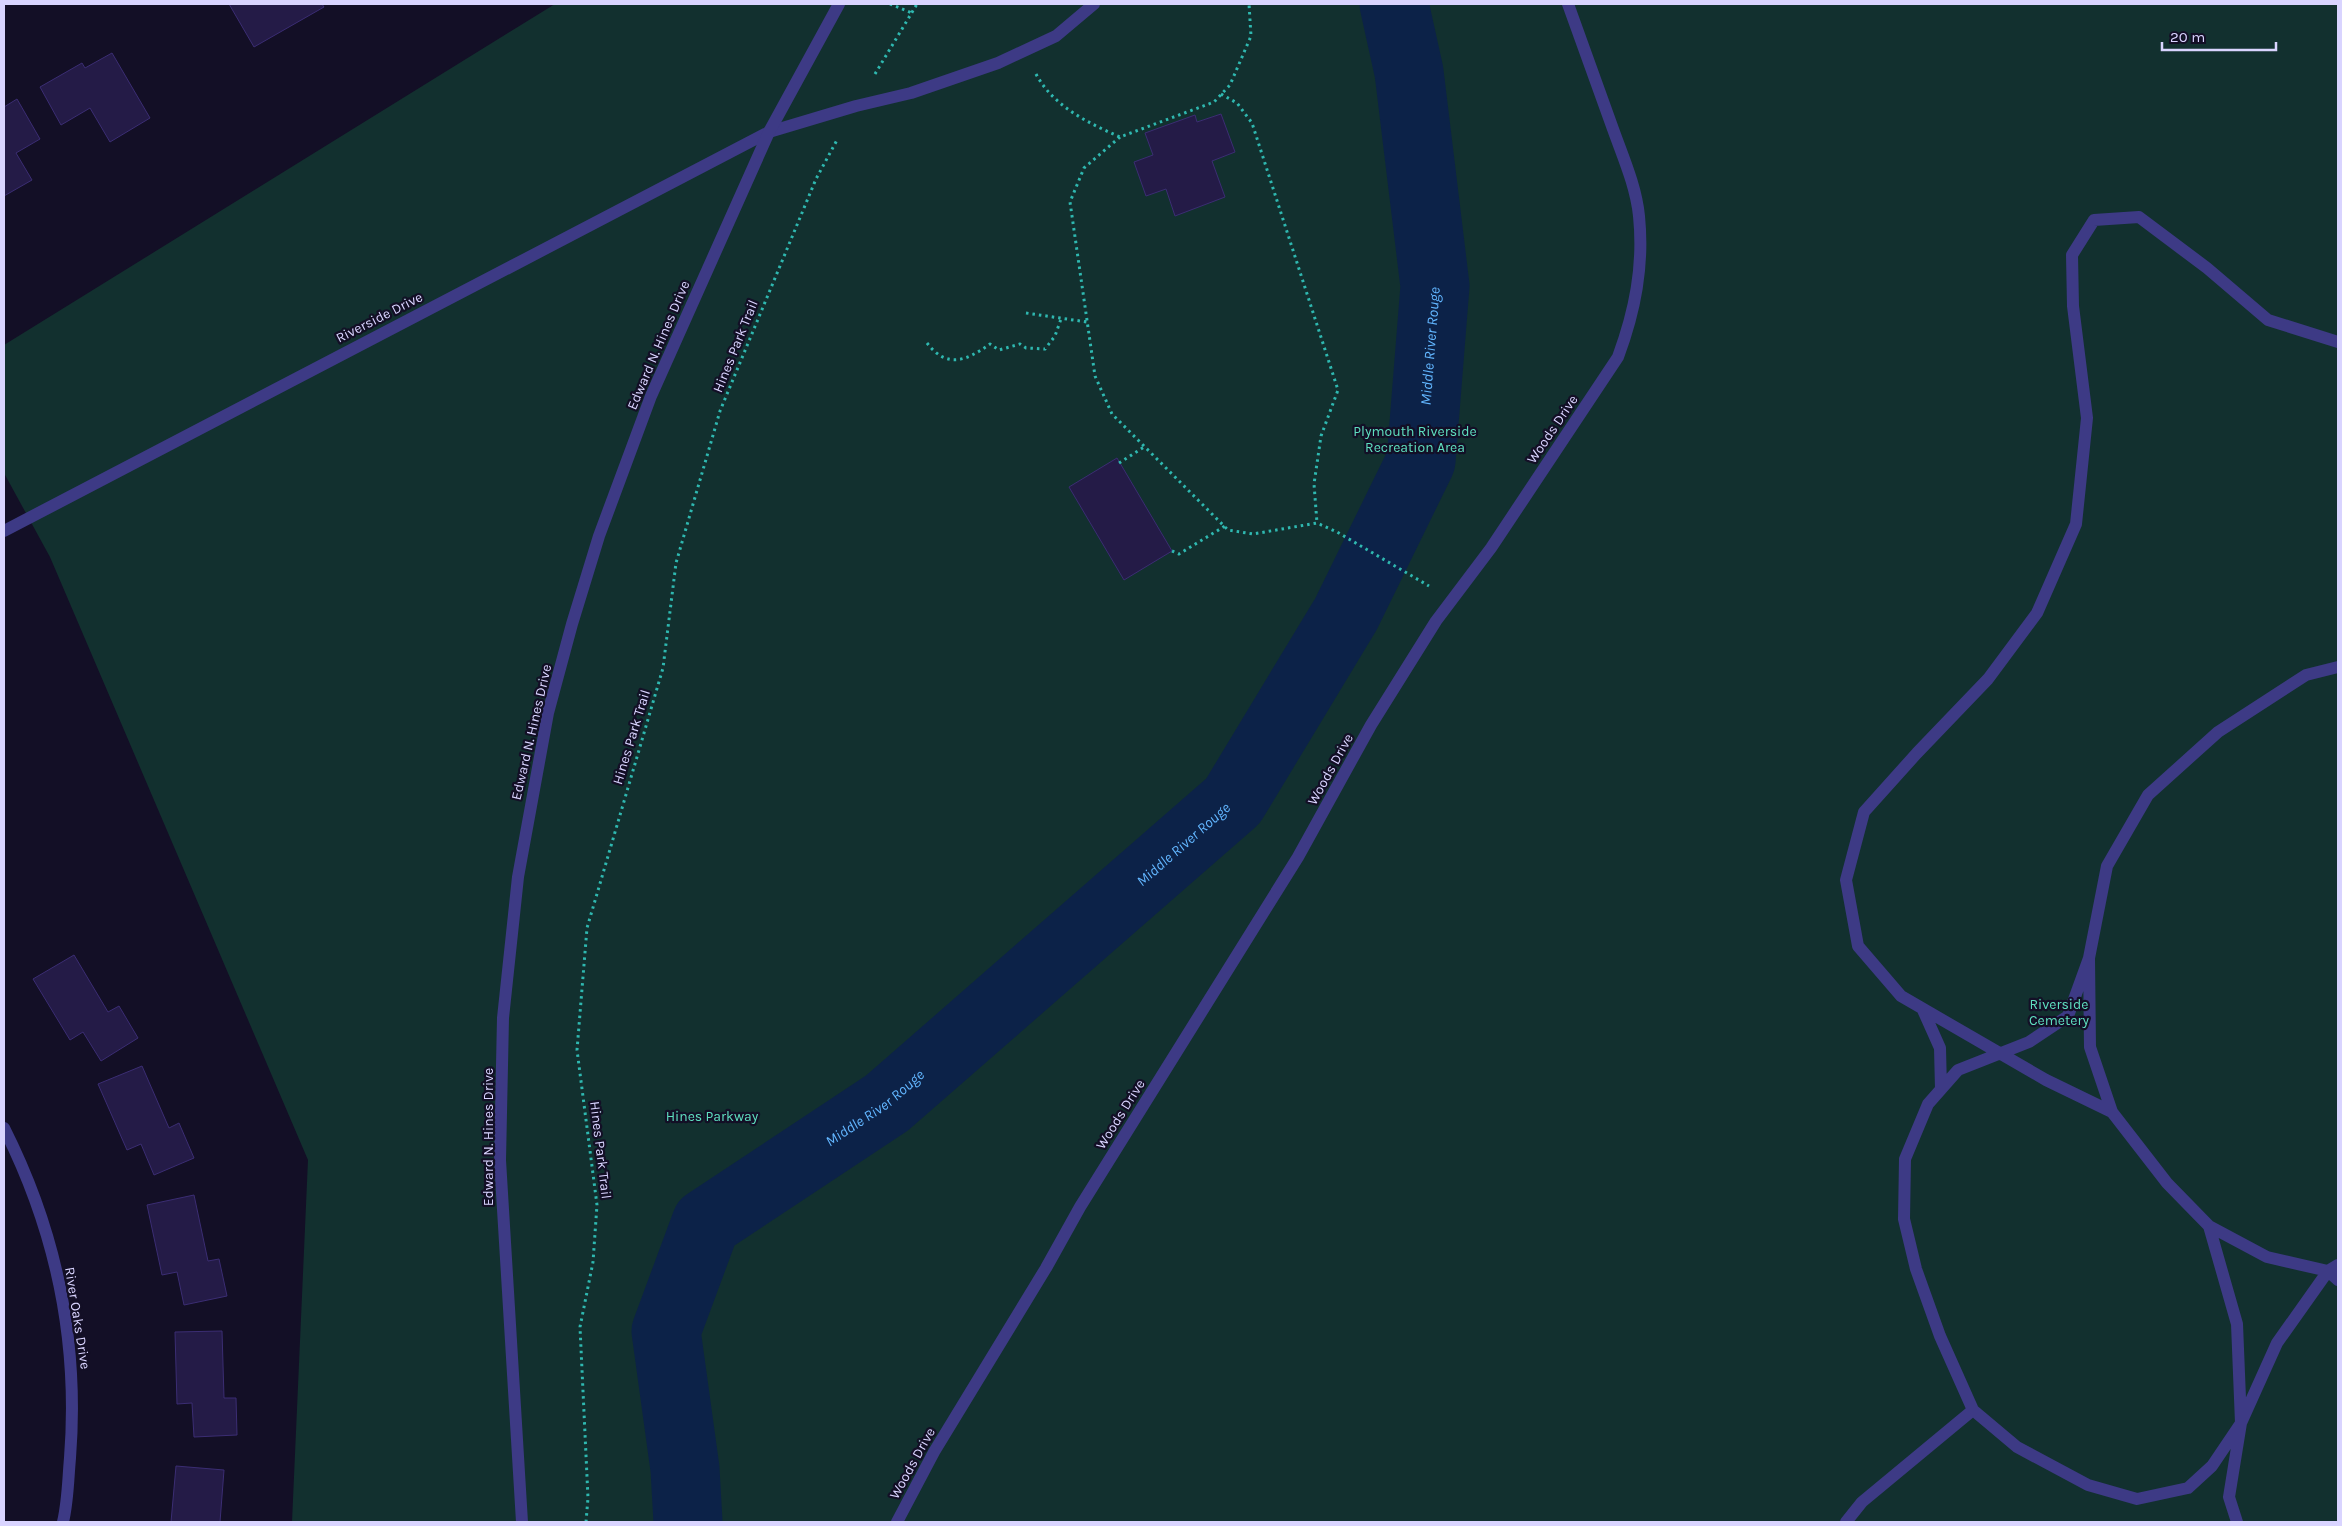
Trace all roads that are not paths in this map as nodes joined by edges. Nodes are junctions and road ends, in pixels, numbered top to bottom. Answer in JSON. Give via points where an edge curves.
{"nodes":[{"id":1,"x":839,"y":4,"type":"edge"},
{"id":2,"x":1094,"y":4,"type":"edge"},
{"id":3,"x":1568,"y":4,"type":"edge"},
{"id":4,"x":769,"y":132,"type":"junction"},
{"id":5,"x":2338,"y":342,"type":"edge"},
{"id":6,"x":4,"y":531,"type":"edge"},
{"id":7,"x":2338,"y":667,"type":"edge"},
{"id":8,"x":2089,"y":958,"type":"junction"},
{"id":9,"x":1922,"y":1010,"type":"junction"},
{"id":10,"x":1999,"y":1054,"type":"junction"},
{"id":11,"x":1941,"y":1089,"type":"junction"},
{"id":12,"x":2112,"y":1112,"type":"junction"},
{"id":13,"x":4,"y":1128,"type":"edge"},
{"id":14,"x":2209,"y":1226,"type":"junction"},
{"id":15,"x":2333,"y":1268,"type":"edge"},
{"id":16,"x":2338,"y":1280,"type":"edge"},
{"id":17,"x":1972,"y":1410,"type":"junction"},
{"id":18,"x":2241,"y":1423,"type":"junction"},
{"id":19,"x":63,"y":1522,"type":"edge"},
{"id":20,"x":522,"y":1522,"type":"edge"},
{"id":21,"x":897,"y":1522,"type":"edge"},
{"id":22,"x":1846,"y":1522,"type":"edge"},
{"id":23,"x":2237,"y":1522,"type":"edge"}],
"edges":[{"from":1,"to":4,"type":"street","name":"Edward N. Hines Drive"},
{"from":2,"to":4,"type":"street","name":"Riverside Drive","via":[[1056,36],[998,63],[911,93]]},
{"from":3,"to":21,"type":"street","name":"Woods Drive","via":[[1632,182],[1639,214],[1638,291],[1631,323],[1618,357],[1491,548],[1436,621],[1371,726],[1298,857],[1080,1207],[934,1452]]},
{"from":4,"to":6,"type":"street","name":"Riverside Drive"},
{"from":4,"to":20,"type":"street","name":"Edward N. Hines Drive","via":[[651,396],[599,536],[551,704],[530,803],[518,876],[503,1018],[500,1160]]},
{"from":5,"to":9,"type":"street","via":[[2268,320],[2207,268],[2139,218],[2094,220],[2072,255],[2073,306],[2087,418],[2076,524],[2037,613],[1994,672],[1864,812],[1846,880],[1858,946],[1901,996]]},
{"from":7,"to":8,"type":"street","via":[[2306,675],[2218,732],[2148,795],[2107,866]]},
{"from":8,"to":10,"type":"street","via":[[2068,1016],[2029,1042]]},
{"from":8,"to":12,"type":"street","via":[[2090,1047]]},
{"from":9,"to":10,"type":"street"},
{"from":9,"to":11,"type":"street","via":[[1940,1048]]},
{"from":10,"to":11,"type":"street","via":[[1958,1070]]},
{"from":10,"to":12,"type":"street"},
{"from":11,"to":17,"type":"street","via":[[1928,1104],[1904,1159],[1904,1219],[1916,1269]]},
{"from":12,"to":14,"type":"street","via":[[2167,1183]]},
{"from":13,"to":19,"type":"street","name":"River Oaks Drive","via":[[20,1160],[44,1225],[63,1301],[72,1360],[73,1423]]},
{"from":14,"to":15,"type":"street","via":[[2267,1257]]},
{"from":14,"to":18,"type":"street","via":[[2237,1324]]},
{"from":15,"to":16,"type":"street"},
{"from":15,"to":18,"type":"street","via":[[2277,1343]]},
{"from":17,"to":18,"type":"street","via":[[2018,1448],[2088,1485],[2137,1499],[2188,1488],[2212,1466]]},
{"from":17,"to":22,"type":"street","via":[[1862,1502]]},
{"from":18,"to":23,"type":"street","via":[[2229,1496]]}]}
